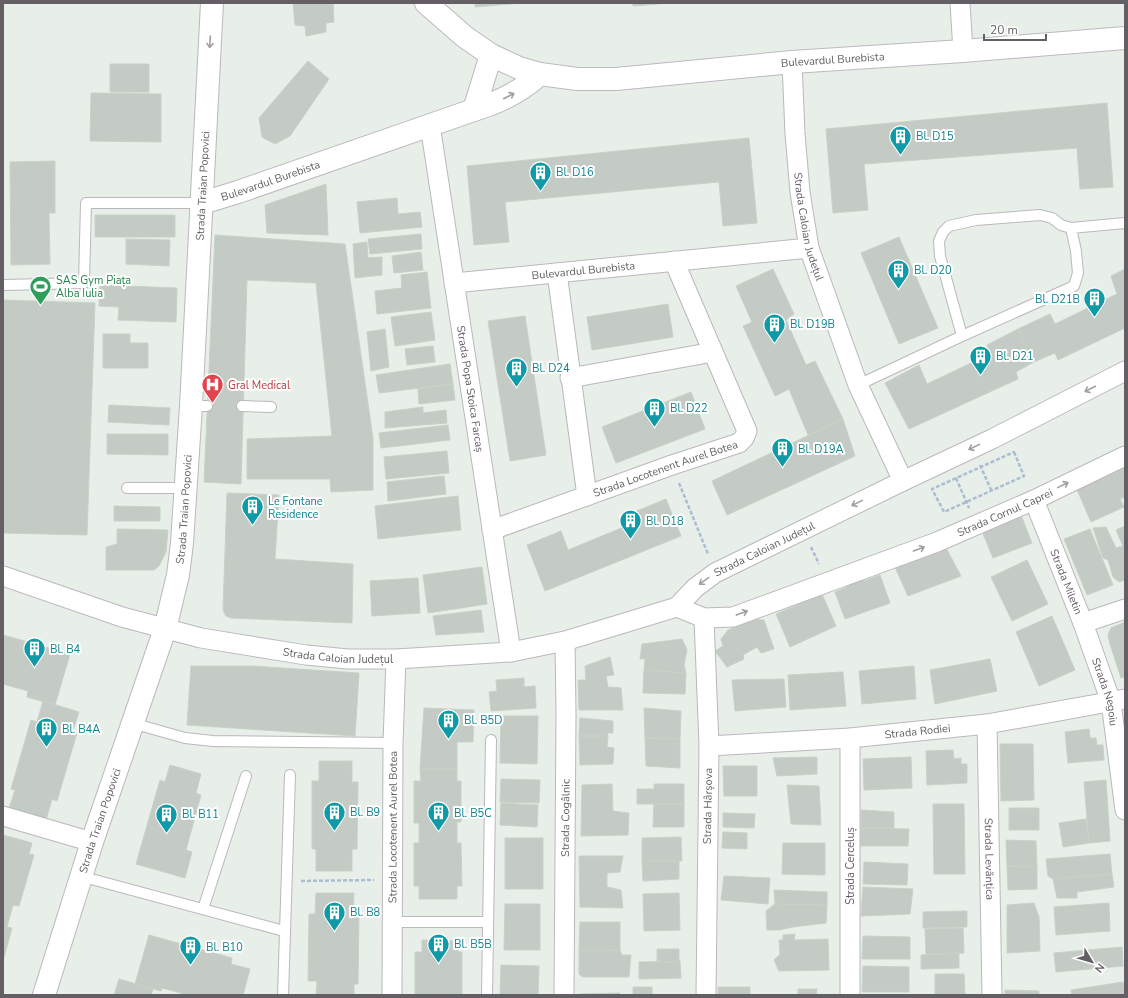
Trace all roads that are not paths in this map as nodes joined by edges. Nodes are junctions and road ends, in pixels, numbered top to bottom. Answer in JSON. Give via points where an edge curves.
{"nodes":[{"id":1,"x":212,"y":3,"type":"edge"},
{"id":2,"x":426,"y":3,"type":"edge"},
{"id":3,"x":960,"y":3,"type":"edge"},
{"id":4,"x":441,"y":12,"type":"edge"},
{"id":5,"x":1125,"y":38,"type":"edge"},
{"id":6,"x":963,"y":51,"type":"junction"},
{"id":7,"x":491,"y":55,"type":"junction"},
{"id":8,"x":792,"y":62,"type":"junction"},
{"id":9,"x":540,"y":74,"type":"junction"},
{"id":10,"x":474,"y":110,"type":"junction"},
{"id":11,"x":430,"y":125,"type":"junction"},
{"id":12,"x":202,"y":203,"type":"junction"},
{"id":13,"x":1125,"y":223,"type":"edge"},
{"id":14,"x":1070,"y":228,"type":"junction"},
{"id":15,"x":809,"y":248,"type":"junction"},
{"id":16,"x":674,"y":261,"type":"junction"},
{"id":17,"x":556,"y":273,"type":"junction"},
{"id":18,"x":454,"y":283,"type":"junction"},
{"id":19,"x":5,"y":285,"type":"dead end"},
{"id":20,"x":962,"y":336,"type":"junction"},
{"id":21,"x":713,"y":352,"type":"junction"},
{"id":22,"x":1125,"y":371,"type":"edge"},
{"id":23,"x":570,"y":378,"type":"junction"},
{"id":24,"x":858,"y":385,"type":"junction"},
{"id":25,"x":242,"y":406,"type":"dead end"},
{"id":26,"x":271,"y":406,"type":"dead end"},
{"id":27,"x":1125,"y":456,"type":"edge"},
{"id":28,"x":903,"y":481,"type":"junction"},
{"id":29,"x":127,"y":488,"type":"dead end"},
{"id":30,"x":185,"y":488,"type":"junction"},
{"id":31,"x":587,"y":496,"type":"junction"},
{"id":32,"x":1034,"y":500,"type":"junction"},
{"id":33,"x":492,"y":530,"type":"junction"},
{"id":34,"x":3,"y":576,"type":"edge"},
{"id":35,"x":677,"y":607,"type":"junction"},
{"id":36,"x":1125,"y":609,"type":"edge"},
{"id":37,"x":704,"y":618,"type":"junction"},
{"id":38,"x":1083,"y":623,"type":"junction"},
{"id":39,"x":165,"y":628,"type":"junction"},
{"id":40,"x":565,"y":641,"type":"junction"},
{"id":41,"x":511,"y":652,"type":"junction"},
{"id":42,"x":396,"y":659,"type":"junction"},
{"id":43,"x":1118,"y":701,"type":"edge"},
{"id":44,"x":132,"y":723,"type":"junction"},
{"id":45,"x":987,"y":724,"type":"junction"},
{"id":46,"x":850,"y":738,"type":"junction"},
{"id":47,"x":491,"y":740,"type":"dead end"},
{"id":48,"x":393,"y":742,"type":"junction"},
{"id":49,"x":709,"y":746,"type":"junction"},
{"id":50,"x":290,"y":775,"type":"dead end"},
{"id":51,"x":246,"y":776,"type":"dead end"},
{"id":52,"x":1125,"y":810,"type":"edge"},
{"id":53,"x":3,"y":816,"type":"edge"},
{"id":54,"x":92,"y":842,"type":"junction"},
{"id":55,"x":80,"y":876,"type":"junction"},
{"id":56,"x":203,"y":909,"type":"junction"},
{"id":57,"x":392,"y":922,"type":"junction"},
{"id":58,"x":488,"y":922,"type":"junction"},
{"id":59,"x":284,"y":931,"type":"junction"},
{"id":60,"x":44,"y":995,"type":"edge"},
{"id":61,"x":282,"y":995,"type":"edge"},
{"id":62,"x":392,"y":995,"type":"edge"},
{"id":63,"x":487,"y":995,"type":"edge"},
{"id":64,"x":564,"y":995,"type":"edge"},
{"id":65,"x":706,"y":995,"type":"edge"},
{"id":66,"x":850,"y":995,"type":"edge"},
{"id":67,"x":992,"y":995,"type":"edge"}],
"edges":[{"from":1,"to":12,"type":"street","name":"Strada Traian Popovici","one_way":true},
{"from":2,"to":4,"type":"street","name":"Bulevardul Burebista"},
{"from":3,"to":6,"type":"street"},
{"from":4,"to":7,"type":"street","name":"Bulevardul Burebista","via":[[466,37]]},
{"from":5,"to":6,"type":"street","name":"Bulevardul Burebista"},
{"from":6,"to":8,"type":"street","name":"Bulevardul Burebista"},
{"from":7,"to":9,"type":"street","name":"Bulevardul Burebista"},
{"from":7,"to":10,"type":"street"},
{"from":8,"to":9,"type":"street","name":"Bulevardul Burebista","via":[[610,79],[577,79]]},
{"from":8,"to":15,"type":"street","name":"Strada Caloian Județul","via":[[800,192]]},
{"from":10,"to":9,"type":"street","name":"Bulevardul Burebista","one_way":true,"via":[[509,97]]},
{"from":10,"to":11,"type":"street","name":"Bulevardul Burebista"},
{"from":11,"to":12,"type":"street","name":"Bulevardul Burebista"},
{"from":11,"to":18,"type":"street","name":"Strada Popa Stoica Farcaș"},
{"from":12,"to":19,"type":"lane","via":[[86,202],[84,283]]},
{"from":12,"to":30,"type":"street","name":"Strada Traian Popovici","via":[[199,406]]},
{"from":13,"to":14,"type":"lane"},
{"from":14,"to":20,"type":"lane","via":[[1078,273],[1074,286]]},
{"from":14,"to":20,"type":"lane","via":[[1052,218],[1040,215],[976,220],[949,226],[943,232],[938,241],[940,256]]},
{"from":15,"to":16,"type":"street","name":"Bulevardul Burebista"},
{"from":15,"to":24,"type":"street","name":"Strada Caloian Județul"},
{"from":16,"to":17,"type":"street","name":"Bulevardul Burebista"},
{"from":16,"to":21,"type":"street","name":"Strada Locotenent Aurel Botea"},
{"from":17,"to":18,"type":"street","name":"Bulevardul Burebista"},
{"from":17,"to":23,"type":"street","name":"Strada Locotenent Aurel Botea"},
{"from":18,"to":33,"type":"street","name":"Strada Popa Stoica Farcaș"},
{"from":20,"to":24,"type":"lane"},
{"from":21,"to":23,"type":"street"},
{"from":21,"to":31,"type":"street","name":"Strada Locotenent Aurel Botea","via":[[747,431],[744,438],[738,443]]},
{"from":22,"to":28,"type":"street","name":"Strada Caloian Județul","one_way":true},
{"from":23,"to":31,"type":"street","name":"Strada Locotenent Aurel Botea"},
{"from":24,"to":28,"type":"street","name":"Strada Caloian Județul"},
{"from":25,"to":26,"type":"lane"},
{"from":32,"to":27,"type":"street","name":"Strada Cornul Caprei","one_way":true},
{"from":28,"to":35,"type":"street","name":"Strada Caloian Județul","one_way":true,"via":[[715,573],[695,588]]},
{"from":29,"to":30,"type":"lane"},
{"from":30,"to":39,"type":"street","name":"Strada Traian Popovici","via":[[178,575]]},
{"from":31,"to":33,"type":"street","name":"Strada Locotenent Aurel Botea"},
{"from":37,"to":32,"type":"street","name":"Strada Cornul Caprei","one_way":true,"via":[[732,617],[937,542]]},
{"from":32,"to":38,"type":"street","name":"Strada Miletin"},
{"from":33,"to":41,"type":"street","name":"Strada Popa Stoica Farcaș"},
{"from":34,"to":39,"type":"street","name":"Strada Caloian Județul","via":[[122,617]]},
{"from":35,"to":37,"type":"street"},
{"from":35,"to":40,"type":"street","name":"Strada Caloian Județul"},
{"from":36,"to":38,"type":"street","name":"Strada Miletin"},
{"from":37,"to":49,"type":"street","name":"Strada Hârșova"},
{"from":38,"to":43,"type":"street","name":"Strada Negoiu"},
{"from":39,"to":42,"type":"street","name":"Strada Caloian Județul","via":[[201,638],[306,655],[348,659]]},
{"from":39,"to":44,"type":"street","name":"Strada Traian Popovici"},
{"from":40,"to":41,"type":"street","name":"Strada Caloian Județul"},
{"from":40,"to":64,"type":"street","name":"Strada Cogâlnic"},
{"from":41,"to":42,"type":"street","name":"Strada Caloian Județul"},
{"from":42,"to":48,"type":"street","name":"Strada Locotenent Aurel Botea"},
{"from":43,"to":45,"type":"street","name":"Strada Rodiei"},
{"from":43,"to":52,"type":"street","name":"Strada Negoiu"},
{"from":44,"to":48,"type":"lane","via":[[185,738],[212,741]]},
{"from":44,"to":54,"type":"street","name":"Strada Traian Popovici"},
{"from":45,"to":46,"type":"street","name":"Strada Rodiei"},
{"from":45,"to":67,"type":"street","name":"Strada Levănțica"},
{"from":46,"to":49,"type":"street","name":"Strada Rodiei"},
{"from":46,"to":66,"type":"street","name":"Strada Cerceluș"},
{"from":47,"to":58,"type":"lane"},
{"from":48,"to":57,"type":"street","name":"Strada Locotenent Aurel Botea"},
{"from":49,"to":65,"type":"street","name":"Strada Hârșova"},
{"from":50,"to":59,"type":"lane"},
{"from":51,"to":56,"type":"lane"},
{"from":53,"to":54,"type":"street"},
{"from":54,"to":55,"type":"street","name":"Strada Traian Popovici"},
{"from":55,"to":56,"type":"lane"},
{"from":55,"to":60,"type":"street","name":"Strada Traian Popovici"},
{"from":56,"to":59,"type":"lane"},
{"from":57,"to":58,"type":"lane"},
{"from":57,"to":62,"type":"street","name":"Strada Locotenent Aurel Botea"},
{"from":58,"to":63,"type":"lane"},
{"from":59,"to":61,"type":"lane"}]}
